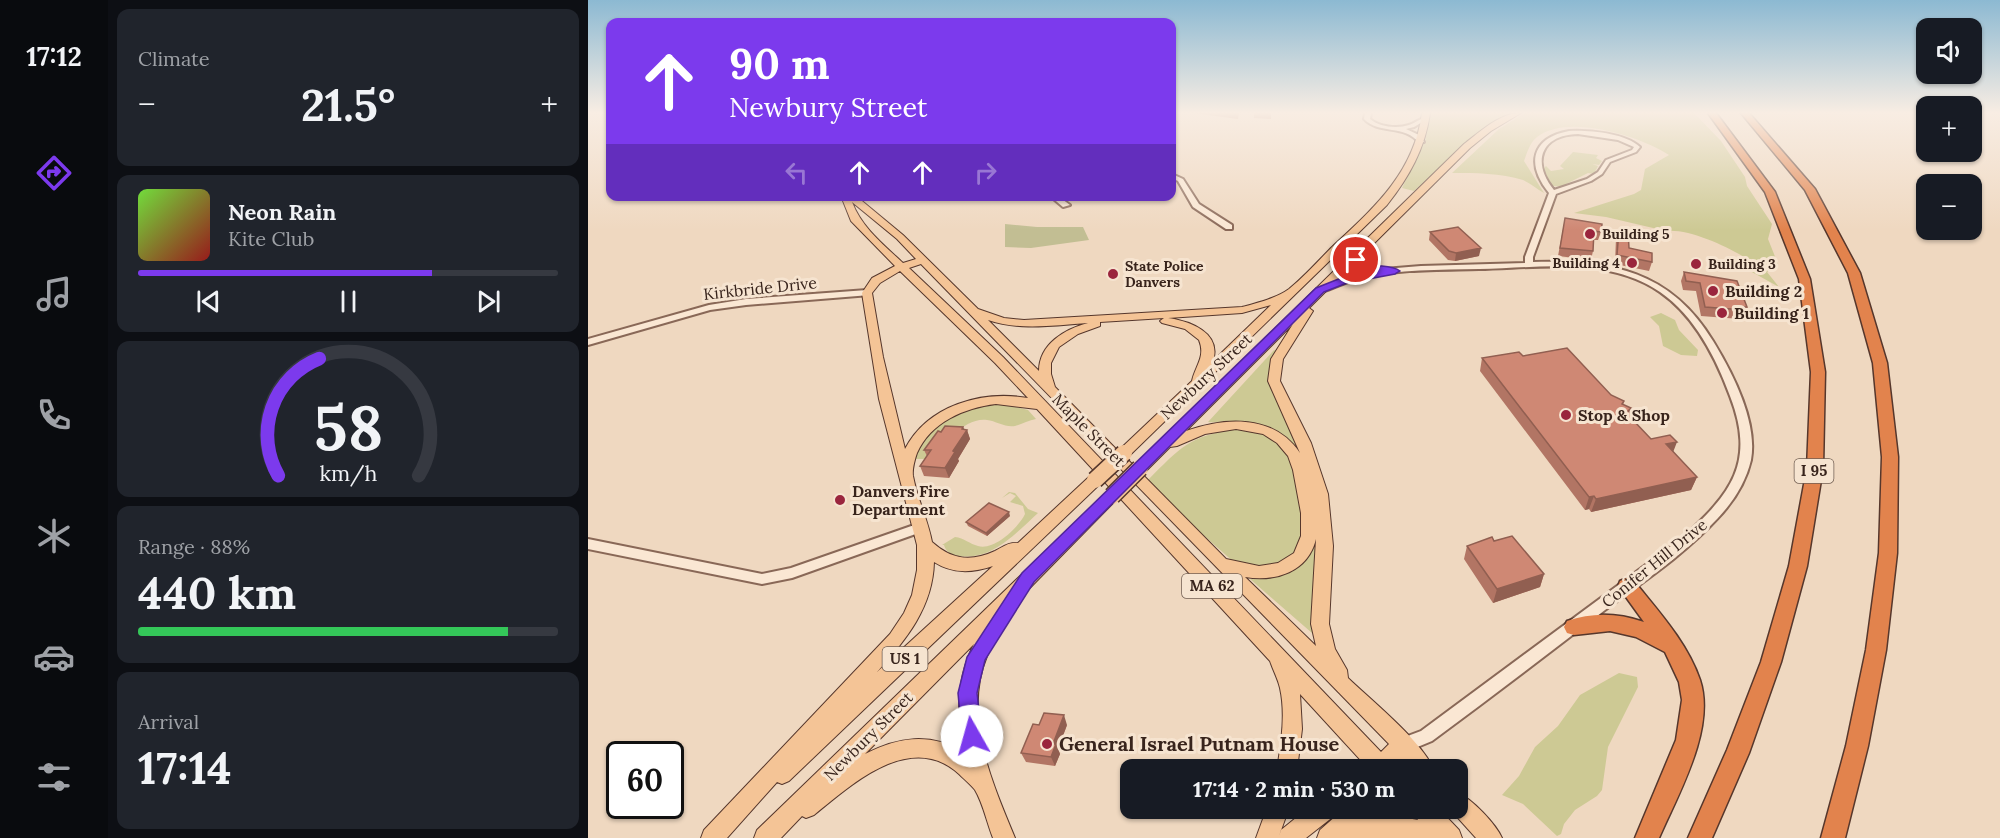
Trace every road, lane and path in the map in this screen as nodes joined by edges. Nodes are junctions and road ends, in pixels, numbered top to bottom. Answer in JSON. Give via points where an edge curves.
{"nodes":[{"id":1,"x":1416,"y":152,"type":"edge"},
{"id":2,"x":1461,"y":152,"type":"edge"},
{"id":3,"x":1542,"y":152,"type":"edge"},
{"id":4,"x":1631,"y":152,"type":"edge"},
{"id":5,"x":1744,"y":152,"type":"edge"},
{"id":6,"x":1781,"y":152,"type":"edge"},
{"id":7,"x":1176,"y":179,"type":"edge"},
{"id":8,"x":1553,"y":193,"type":"junction"},
{"id":9,"x":847,"y":201,"type":"edge"},
{"id":10,"x":856,"y":201,"type":"edge"},
{"id":11,"x":1060,"y":201,"type":"edge"},
{"id":12,"x":1066,"y":205,"type":"dead end"},
{"id":13,"x":1228,"y":227,"type":"dead end"},
{"id":14,"x":1356,"y":254,"type":"junction"},
{"id":15,"x":923,"y":260,"type":"junction"},
{"id":16,"x":1529,"y":266,"type":"junction"},
{"id":17,"x":901,"y":268,"type":"junction"},
{"id":18,"x":1395,"y":271,"type":"junction"},
{"id":19,"x":1300,"y":286,"type":"junction"},
{"id":20,"x":1320,"y":290,"type":"junction"},
{"id":21,"x":867,"y":293,"type":"junction"},
{"id":22,"x":970,"y":309,"type":"junction"},
{"id":23,"x":588,"y":342,"type":"edge"},
{"id":24,"x":1183,"y":397,"type":"junction"},
{"id":25,"x":1050,"y":402,"type":"junction"},
{"id":26,"x":1157,"y":451,"type":"junction"},
{"id":27,"x":905,"y":474,"type":"junction"},
{"id":28,"x":1044,"y":528,"type":"junction"},
{"id":29,"x":922,"y":536,"type":"junction"},
{"id":30,"x":588,"y":544,"type":"edge"},
{"id":31,"x":1215,"y":558,"type":"junction"},
{"id":32,"x":1028,"y":578,"type":"junction"},
{"id":33,"x":1627,"y":586,"type":"junction"},
{"id":34,"x":1574,"y":627,"type":"junction"},
{"id":35,"x":1272,"y":650,"type":"junction"},
{"id":36,"x":1677,"y":656,"type":"junction"},
{"id":37,"x":1359,"y":702,"type":"junction"},
{"id":38,"x":1289,"y":759,"type":"edge"},
{"id":39,"x":1372,"y":759,"type":"edge"},
{"id":40,"x":1410,"y":759,"type":"edge"},
{"id":41,"x":1413,"y":759,"type":"edge"},
{"id":42,"x":980,"y":781,"type":"junction"},
{"id":43,"x":1468,"y":814,"type":"edge"},
{"id":44,"x":1274,"y":819,"type":"edge"},
{"id":45,"x":1312,"y":819,"type":"edge"},
{"id":46,"x":1350,"y":819,"type":"edge"},
{"id":47,"x":1433,"y":819,"type":"edge"},
{"id":48,"x":714,"y":838,"type":"edge"},
{"id":49,"x":766,"y":838,"type":"edge"},
{"id":50,"x":1004,"y":838,"type":"edge"},
{"id":51,"x":1267,"y":838,"type":"edge"},
{"id":52,"x":1289,"y":838,"type":"edge"},
{"id":53,"x":1328,"y":838,"type":"edge"},
{"id":54,"x":1344,"y":838,"type":"edge"},
{"id":55,"x":1437,"y":838,"type":"edge"},
{"id":56,"x":1451,"y":838,"type":"edge"},
{"id":57,"x":1491,"y":838,"type":"edge"},
{"id":58,"x":1647,"y":838,"type":"edge"},
{"id":59,"x":1700,"y":838,"type":"edge"},
{"id":60,"x":1833,"y":838,"type":"edge"}],
"edges":[{"from":1,"to":19,"type":"main road","name":"Newbury Street","number":"US 1","via":[[1384,203]]},
{"from":2,"to":14,"type":"main road","name":"Newbury Street","number":"US 1"},
{"from":3,"to":8,"type":"street","via":[[1537,170]]},
{"from":4,"to":8,"type":"street","via":[[1606,162],[1593,178]]},
{"from":5,"to":59,"type":"highway","number":"I 95","via":[[1780,208],[1795,244],[1813,314],[1819,405],[1810,499],[1783,620],[1745,732]]},
{"from":6,"to":60,"type":"highway","via":[[1815,196],[1851,264],[1876,342],[1889,423],[1891,507],[1881,622],[1858,742]]},
{"from":7,"to":13,"type":"street","via":[[1184,184],[1196,205]]},
{"from":8,"to":16,"type":"street","via":[[1528,257]]},
{"from":9,"to":17,"type":"main road","name":"Maple Street","number":"MA 62","via":[[862,229]]},
{"from":10,"to":15,"type":"main road","name":"Maple Street","number":"MA 62"},
{"from":11,"to":12,"type":"street"},
{"from":14,"to":18,"type":"street","name":"Conifer Hill Drive","via":[[1361,266]]},
{"from":14,"to":20,"type":"main road","name":"Newbury Street","number":"US 1"},
{"from":15,"to":17,"type":"main road"},
{"from":15,"to":22,"type":"main road","name":"Maple Street","number":"MA 62"},
{"from":16,"to":18,"type":"street","name":"Conifer Hill Drive"},
{"from":16,"to":33,"type":"street","name":"Conifer Hill Drive","via":[[1573,265],[1610,271],[1650,282],[1666,292],[1705,334],[1745,422],[1745,461],[1736,486],[1707,520]]},
{"from":17,"to":21,"type":"main road","via":[[874,283]]},
{"from":17,"to":25,"type":"main road","name":"Maple Street","number":"MA 62"},
{"from":18,"to":20,"type":"street","name":"Conifer Hill Drive","via":[[1345,280]]},
{"from":19,"to":22,"type":"main road","via":[[1254,308],[1218,312],[1024,323],[994,319]]},
{"from":19,"to":24,"type":"main road","name":"Newbury Street","number":"US 1"},
{"from":20,"to":26,"type":"main road","name":"Newbury Street","number":"US 1"},
{"from":20,"to":37,"type":"main road","via":[[1282,350],[1274,381],[1304,443],[1320,494],[1325,546],[1321,637],[1333,665]]},
{"from":21,"to":23,"type":"street","name":"Kirkbride Drive","via":[[720,306]]},
{"from":21,"to":27,"type":"main road","via":[[881,377]]},
{"from":22,"to":25,"type":"main road","name":"Maple Street","number":"MA 62"},
{"from":24,"to":25,"type":"main road","via":[[1203,372],[1209,347],[1202,334],[1189,325],[1161,321],[1093,324],[1056,343],[1049,351],[1044,369]]},
{"from":24,"to":28,"type":"main road","name":"Newbury Street","number":"US 1","bridge":true},
{"from":25,"to":27,"type":"main road","via":[[997,400],[953,411],[933,423],[918,440],[908,457]]},
{"from":25,"to":31,"type":"main road","name":"Maple Street","number":"MA 62"},
{"from":25,"to":35,"type":"main road","name":"Maple Street","number":"MA 62"},
{"from":26,"to":31,"type":"main road","via":[[1196,430],[1234,425],[1270,433],[1294,453],[1309,521],[1303,553],[1279,570],[1260,573],[1241,571]]},
{"from":26,"to":32,"type":"main road","name":"Newbury Street","number":"US 1","bridge":true},
{"from":27,"to":29,"type":"main road"},
{"from":28,"to":29,"type":"main road","via":[[1006,553],[979,564],[943,560]]},
{"from":28,"to":48,"type":"main road","name":"Newbury Street","number":"US 1"},
{"from":29,"to":30,"type":"street","via":[[762,579]]},
{"from":29,"to":48,"type":"main road","via":[[922,587],[906,627]]},
{"from":31,"to":37,"type":"main road","name":"Maple Street","number":"MA 62"},
{"from":32,"to":42,"type":"main road","via":[[986,641],[970,679],[968,708]]},
{"from":32,"to":49,"type":"main road","name":"Newbury Street","number":"US 1"},
{"from":33,"to":34,"type":"street","name":"Conifer Hill Drive"},
{"from":33,"to":36,"type":"highway"},
{"from":34,"to":36,"type":"highway","via":[[1606,621],[1625,624],[1653,636]]},
{"from":34,"to":41,"type":"street","name":"Conifer Hill Drive","via":[[1426,736]]},
{"from":35,"to":38,"type":"main road","via":[[1292,698]]},
{"from":35,"to":39,"type":"main road","name":"Maple Street","number":"MA 62"},
{"from":36,"to":58,"type":"highway","via":[[1689,681],[1693,721]]},
{"from":37,"to":40,"type":"main road","name":"Maple Street","number":"MA 62"},
{"from":42,"to":49,"type":"main road","via":[[942,751],[904,748],[859,767]]},
{"from":42,"to":50,"type":"main road"},
{"from":43,"to":57,"type":"main road"},
{"from":44,"to":51,"type":"main road"},
{"from":45,"to":52,"type":"main road"},
{"from":46,"to":53,"type":"main road"},
{"from":47,"to":56,"type":"main road"},
{"from":54,"to":55,"type":"main road","via":[[1382,824]]}]}
